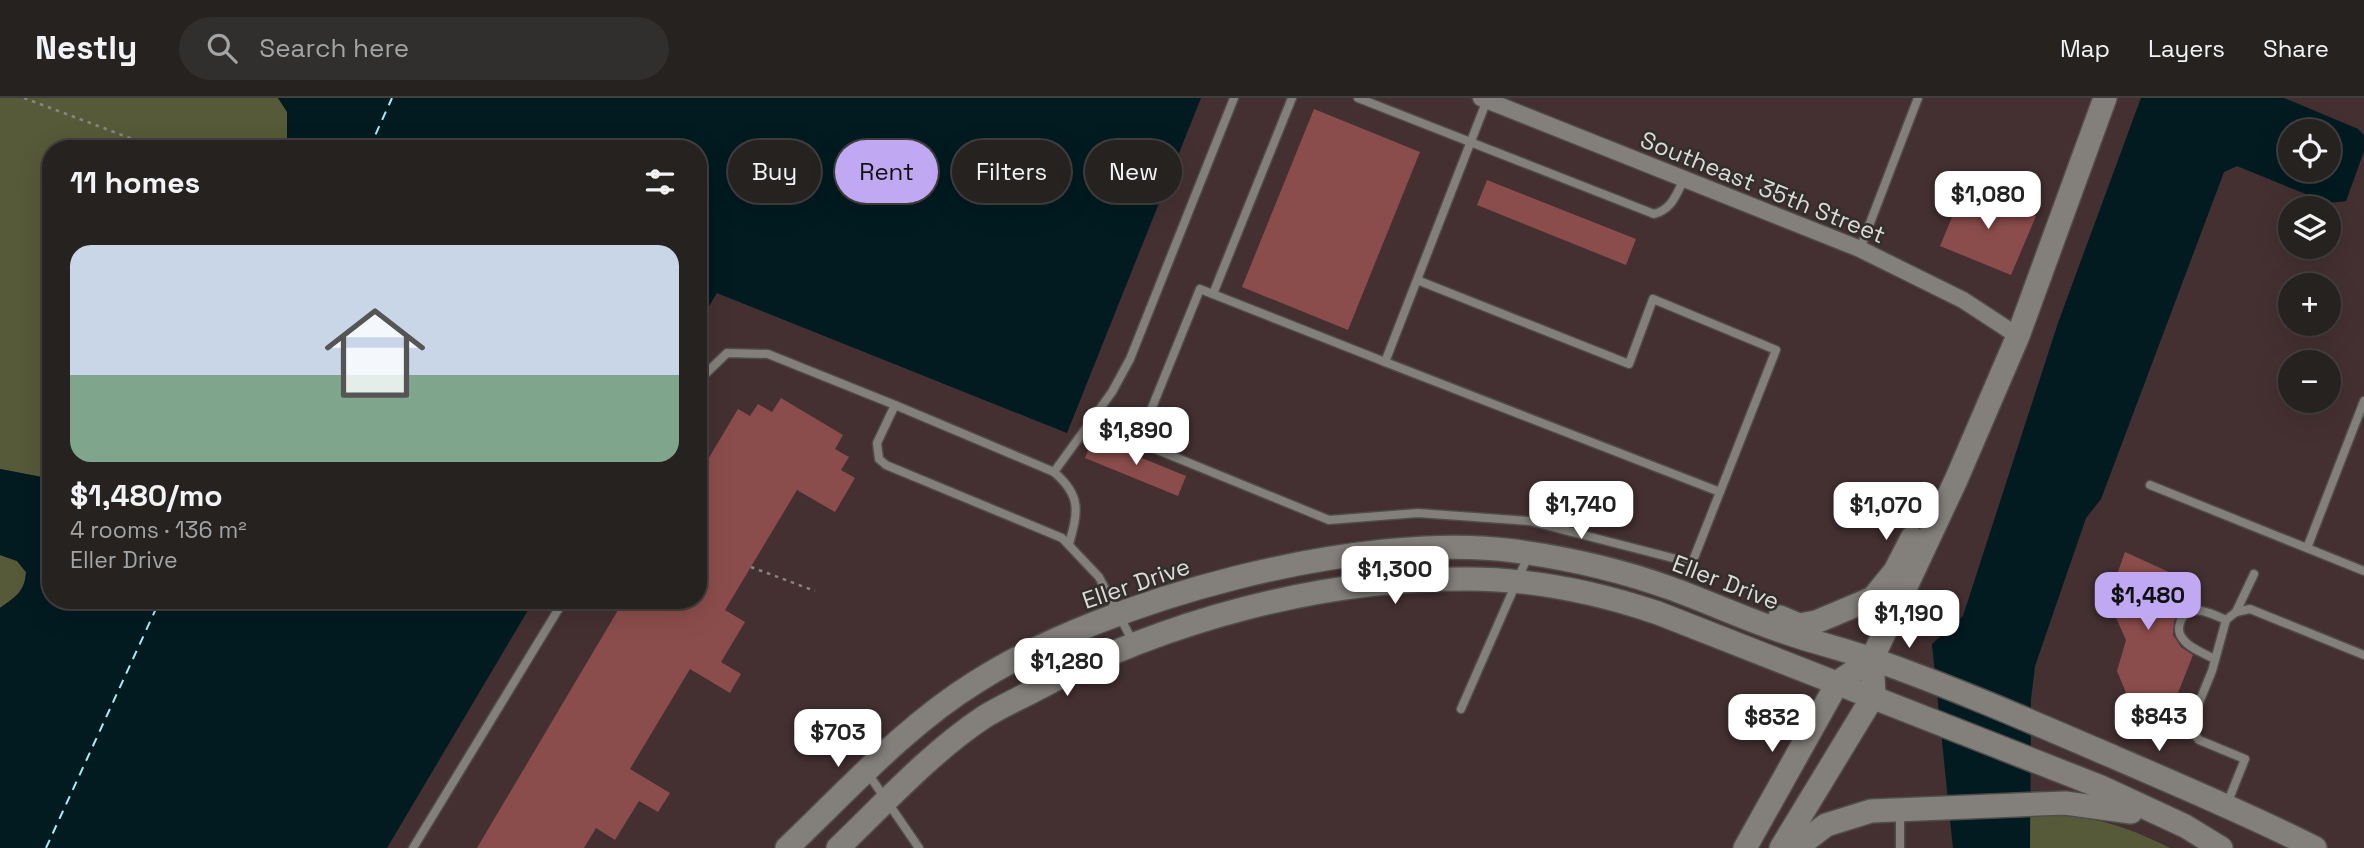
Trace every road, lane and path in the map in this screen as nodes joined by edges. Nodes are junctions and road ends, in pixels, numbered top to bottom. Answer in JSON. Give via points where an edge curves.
{"nodes":[{"id":1,"x":23,"y":98,"type":"edge"},
{"id":2,"x":1234,"y":98,"type":"edge"},
{"id":3,"x":1292,"y":98,"type":"edge"},
{"id":4,"x":1358,"y":98,"type":"edge"},
{"id":5,"x":1919,"y":98,"type":"edge"},
{"id":6,"x":2105,"y":98,"type":"edge"},
{"id":7,"x":1484,"y":99,"type":"edge"},
{"id":8,"x":135,"y":140,"type":"edge"},
{"id":9,"x":1471,"y":142,"type":"junction"},
{"id":10,"x":1684,"y":179,"type":"junction"},
{"id":11,"x":1860,"y":249,"type":"junction"},
{"id":12,"x":1417,"y":280,"type":"junction"},
{"id":13,"x":1213,"y":294,"type":"junction"},
{"id":14,"x":2018,"y":336,"type":"junction"},
{"id":15,"x":1385,"y":362,"type":"junction"},
{"id":16,"x":2004,"y":369,"type":"junction"},
{"id":17,"x":707,"y":373,"type":"edge"},
{"id":18,"x":2364,"y":401,"type":"edge"},
{"id":19,"x":895,"y":405,"type":"junction"},
{"id":20,"x":1054,"y":472,"type":"junction"},
{"id":21,"x":2150,"y":485,"type":"dead end"},
{"id":22,"x":1720,"y":492,"type":"junction"},
{"id":23,"x":1069,"y":544,"type":"junction"},
{"id":24,"x":2307,"y":548,"type":"junction"},
{"id":25,"x":1529,"y":554,"type":"junction"},
{"id":26,"x":751,"y":567,"type":"dead end"},
{"id":27,"x":2364,"y":572,"type":"edge"},
{"id":28,"x":2254,"y":574,"type":"dead end"},
{"id":29,"x":1516,"y":583,"type":"junction"},
{"id":30,"x":815,"y":591,"type":"dead end"},
{"id":31,"x":1691,"y":596,"type":"junction"},
{"id":32,"x":559,"y":609,"type":"edge"},
{"id":33,"x":2236,"y":612,"type":"junction"},
{"id":34,"x":1121,"y":615,"type":"junction"},
{"id":35,"x":2227,"y":620,"type":"junction"},
{"id":36,"x":1134,"y":645,"type":"junction"},
{"id":37,"x":2364,"y":655,"type":"edge"},
{"id":38,"x":1872,"y":659,"type":"junction"},
{"id":39,"x":2215,"y":659,"type":"junction"},
{"id":40,"x":1838,"y":682,"type":"junction"},
{"id":41,"x":1874,"y":695,"type":"junction"},
{"id":42,"x":1461,"y":709,"type":"dead end"},
{"id":43,"x":867,"y":772,"type":"junction"},
{"id":44,"x":887,"y":801,"type":"junction"},
{"id":45,"x":2226,"y":806,"type":"junction"},
{"id":46,"x":1900,"y":809,"type":"junction"},
{"id":47,"x":2185,"y":826,"type":"junction"},
{"id":48,"x":413,"y":848,"type":"edge"},
{"id":49,"x":787,"y":848,"type":"edge"},
{"id":50,"x":838,"y":848,"type":"edge"},
{"id":51,"x":919,"y":848,"type":"edge"},
{"id":52,"x":1745,"y":848,"type":"edge"},
{"id":53,"x":1781,"y":848,"type":"edge"},
{"id":54,"x":1796,"y":848,"type":"edge"},
{"id":55,"x":1900,"y":848,"type":"edge"},
{"id":56,"x":2221,"y":848,"type":"edge"},
{"id":57,"x":2315,"y":848,"type":"edge"}],
"edges":[{"from":1,"to":8,"type":"path"},
{"from":2,"to":20,"type":"lane","via":[[1130,359],[1101,409]]},
{"from":3,"to":13,"type":"lane"},
{"from":4,"to":9,"type":"lane"},
{"from":5,"to":11,"type":"lane"},
{"from":6,"to":14,"type":"street"},
{"from":7,"to":9,"type":"lane"},
{"from":7,"to":10,"type":"street","name":"Southeast 35th Street"},
{"from":9,"to":10,"type":"lane","via":[[1654,214],[1672,204]]},
{"from":9,"to":12,"type":"lane"},
{"from":10,"to":11,"type":"street","name":"Southeast 35th Street"},
{"from":11,"to":14,"type":"street","name":"Southeast 35th Street","via":[[1962,300]]},
{"from":12,"to":15,"type":"lane"},
{"from":12,"to":22,"type":"lane","via":[[1629,364],[1653,299],[1776,350]]},
{"from":13,"to":15,"type":"lane"},
{"from":13,"to":22,"type":"lane","via":[[1200,289],[1138,442],[1328,520],[1418,513],[1529,521],[1692,563]]},
{"from":14,"to":16,"type":"street"},
{"from":15,"to":22,"type":"lane"},
{"from":16,"to":31,"type":"street","via":[[1980,385],[1906,550],[1873,598],[1799,625],[1744,602]]},
{"from":16,"to":38,"type":"street"},
{"from":17,"to":19,"type":"lane","via":[[727,353],[768,354]]},
{"from":18,"to":24,"type":"lane"},
{"from":19,"to":20,"type":"lane"},
{"from":19,"to":23,"type":"lane","via":[[877,443],[879,459],[886,465],[1042,527]]},
{"from":20,"to":23,"type":"lane","via":[[1069,485],[1077,504]]},
{"from":21,"to":24,"type":"lane"},
{"from":23,"to":34,"type":"lane","via":[[1099,577]]},
{"from":24,"to":27,"type":"lane"},
{"from":25,"to":29,"type":"lane"},
{"from":25,"to":31,"type":"street","name":"Eller Drive","via":[[1615,571]]},
{"from":25,"to":34,"type":"street","name":"Eller Drive","via":[[1457,547],[1334,558],[1214,584]]},
{"from":26,"to":30,"type":"path"},
{"from":28,"to":33,"type":"lane"},
{"from":29,"to":36,"type":"street","via":[[1440,580],[1336,592],[1229,614]]},
{"from":29,"to":40,"type":"street","via":[[1614,598]]},
{"from":29,"to":42,"type":"lane"},
{"from":31,"to":38,"type":"street","name":"Eller Drive","via":[[1786,633]]},
{"from":32,"to":48,"type":"lane"},
{"from":33,"to":35,"type":"lane"},
{"from":33,"to":37,"type":"lane","via":[[2250,610]]},
{"from":34,"to":36,"type":"lane"},
{"from":34,"to":43,"type":"street","name":"Eller Drive","via":[[1086,627],[977,681],[925,718]]},
{"from":35,"to":39,"type":"lane"},
{"from":35,"to":39,"type":"lane","via":[[2196,610],[2180,621],[2183,640]]},
{"from":36,"to":44,"type":"street","via":[[1098,658],[984,717]]},
{"from":38,"to":40,"type":"street"},
{"from":38,"to":41,"type":"street"},
{"from":38,"to":45,"type":"street","name":"Eller Drive"},
{"from":39,"to":45,"type":"lane","via":[[2189,727],[2199,740],[2245,759]]},
{"from":40,"to":41,"type":"street"},
{"from":40,"to":52,"type":"street"},
{"from":41,"to":47,"type":"street"},
{"from":41,"to":53,"type":"street"},
{"from":43,"to":44,"type":"lane"},
{"from":43,"to":49,"type":"street","name":"Eller Drive"},
{"from":44,"to":50,"type":"street"},
{"from":44,"to":51,"type":"lane"},
{"from":45,"to":47,"type":"street"},
{"from":45,"to":57,"type":"street","name":"Eller Drive"},
{"from":46,"to":47,"type":"street","via":[[2100,805]]},
{"from":46,"to":54,"type":"street","via":[[1849,815],[1805,838]]},
{"from":46,"to":55,"type":"lane"},
{"from":47,"to":56,"type":"street"}]}
